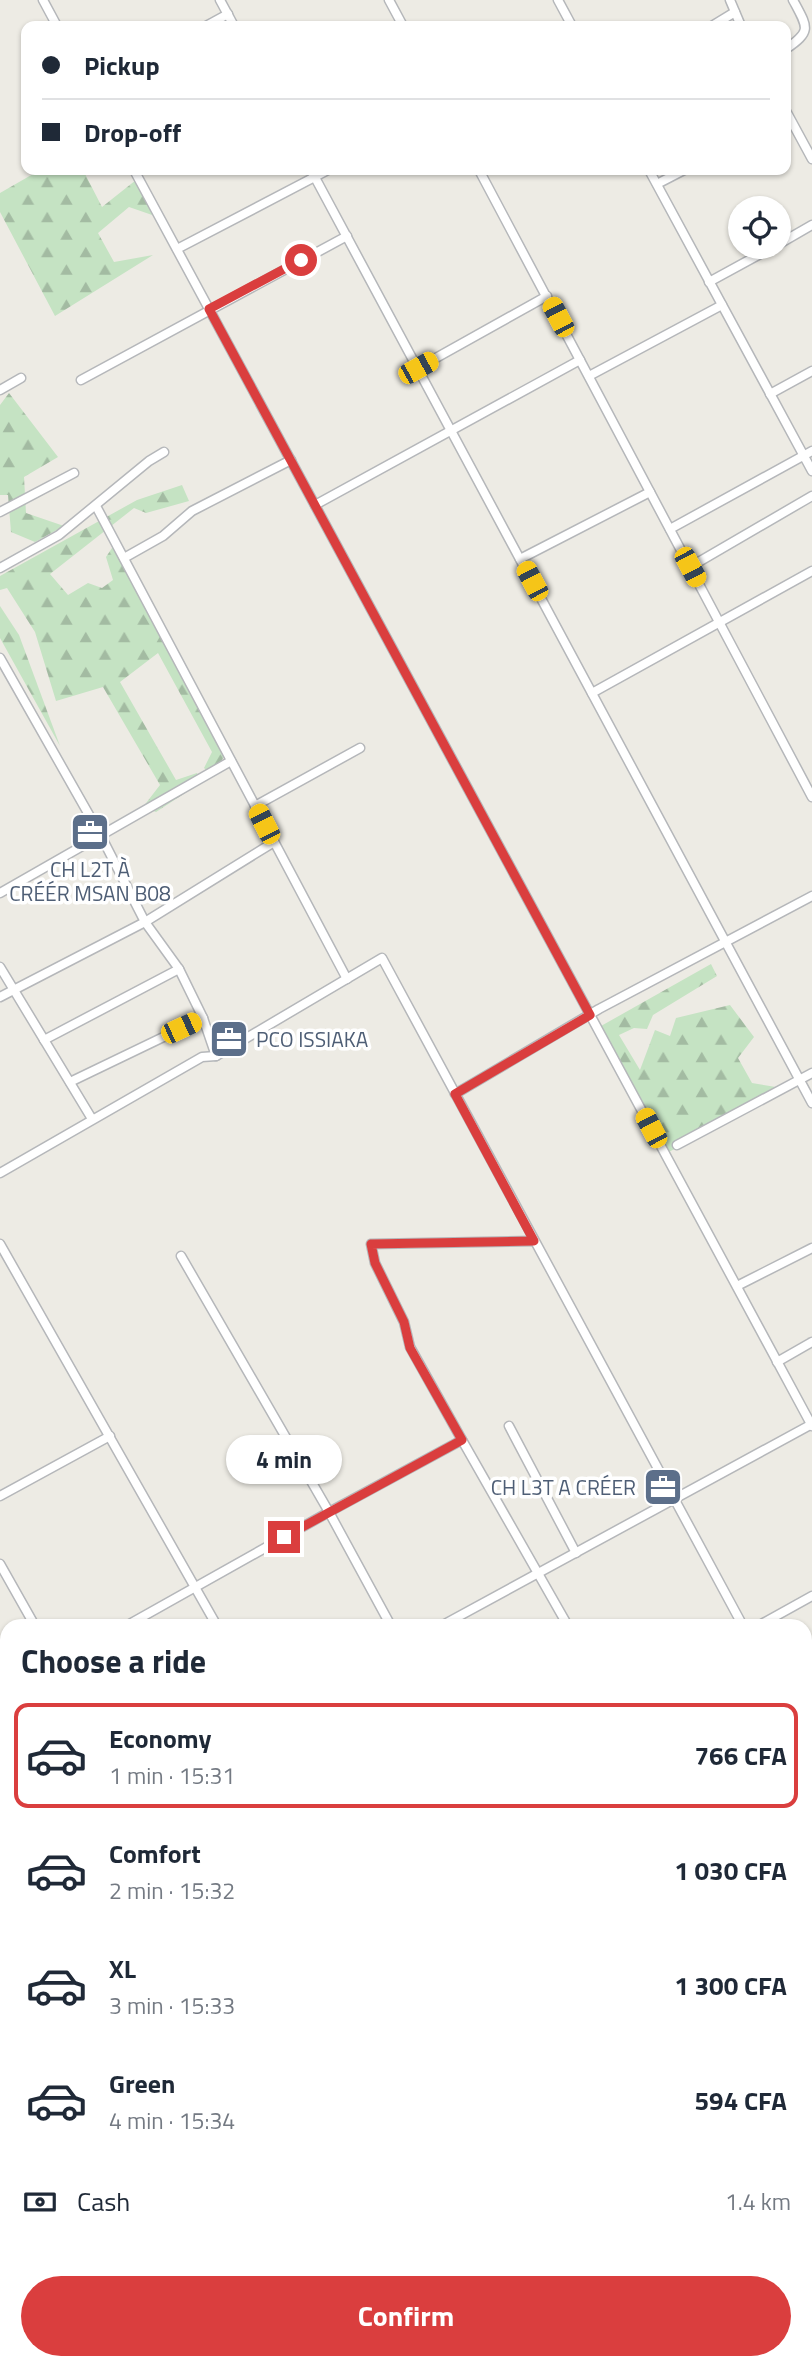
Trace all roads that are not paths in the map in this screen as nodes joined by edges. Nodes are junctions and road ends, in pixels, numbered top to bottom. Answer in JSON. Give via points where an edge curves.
{"nodes":[{"id":1,"x":43,"y":0,"type":"edge"},
{"id":2,"x":220,"y":0,"type":"edge"},
{"id":3,"x":389,"y":0,"type":"edge"},
{"id":4,"x":558,"y":0,"type":"edge"},
{"id":5,"x":730,"y":0,"type":"edge"},
{"id":6,"x":793,"y":0,"type":"edge"},
{"id":7,"x":735,"y":12,"type":"junction"},
{"id":8,"x":228,"y":14,"type":"junction"},
{"id":9,"x":54,"y":21,"type":"edge"},
{"id":10,"x":215,"y":21,"type":"edge"},
{"id":11,"x":232,"y":21,"type":"edge"},
{"id":12,"x":400,"y":21,"type":"edge"},
{"id":13,"x":569,"y":21,"type":"edge"},
{"id":14,"x":720,"y":21,"type":"edge"},
{"id":15,"x":739,"y":21,"type":"edge"},
{"id":16,"x":791,"y":46,"type":"edge"},
{"id":17,"x":791,"y":122,"type":"edge"},
{"id":18,"x":812,"y":159,"type":"edge"},
{"id":19,"x":137,"y":175,"type":"edge"},
{"id":20,"x":309,"y":175,"type":"edge"},
{"id":21,"x":314,"y":175,"type":"edge"},
{"id":22,"x":482,"y":175,"type":"edge"},
{"id":23,"x":652,"y":175,"type":"edge"},
{"id":24,"x":674,"y":175,"type":"edge"},
{"id":25,"x":656,"y":184,"type":"junction"},
{"id":26,"x":812,"y":225,"type":"edge"},
{"id":27,"x":347,"y":236,"type":"junction"},
{"id":28,"x":791,"y":237,"type":"edge"},
{"id":29,"x":177,"y":249,"type":"junction"},
{"id":30,"x":751,"y":259,"type":"edge"},
{"id":31,"x":709,"y":282,"type":"junction"},
{"id":32,"x":547,"y":296,"type":"junction"},
{"id":33,"x":722,"y":304,"type":"junction"},
{"id":34,"x":209,"y":309,"type":"junction"},
{"id":35,"x":580,"y":360,"type":"junction"},
{"id":36,"x":418,"y":368,"type":"junction"},
{"id":37,"x":812,"y":371,"type":"edge"},
{"id":38,"x":589,"y":376,"type":"junction"},
{"id":39,"x":21,"y":378,"type":"dead end"},
{"id":40,"x":81,"y":380,"type":"dead end"},
{"id":41,"x":0,"y":390,"type":"edge"},
{"id":42,"x":771,"y":394,"type":"junction"},
{"id":43,"x":451,"y":430,"type":"junction"},
{"id":44,"x":164,"y":452,"type":"dead end"},
{"id":45,"x":808,"y":453,"type":"edge"},
{"id":46,"x":291,"y":460,"type":"junction"},
{"id":47,"x":812,"y":471,"type":"edge"},
{"id":48,"x":74,"y":473,"type":"dead end"},
{"id":49,"x":650,"y":492,"type":"junction"},
{"id":50,"x":812,"y":495,"type":"edge"},
{"id":51,"x":315,"y":505,"type":"junction"},
{"id":52,"x":96,"y":506,"type":"junction"},
{"id":53,"x":0,"y":512,"type":"edge"},
{"id":54,"x":670,"y":529,"type":"junction"},
{"id":55,"x":124,"y":558,"type":"junction"},
{"id":56,"x":520,"y":559,"type":"junction"},
{"id":57,"x":690,"y":567,"type":"junction"},
{"id":58,"x":0,"y":568,"type":"edge"},
{"id":59,"x":812,"y":571,"type":"edge"},
{"id":60,"x":719,"y":622,"type":"junction"},
{"id":61,"x":0,"y":658,"type":"edge"},
{"id":62,"x":592,"y":693,"type":"junction"},
{"id":63,"x":360,"y":748,"type":"dead end"},
{"id":64,"x":232,"y":761,"type":"junction"},
{"id":65,"x":812,"y":797,"type":"edge"},
{"id":66,"x":255,"y":806,"type":"junction"},
{"id":67,"x":101,"y":836,"type":"junction"},
{"id":68,"x":274,"y":842,"type":"junction"},
{"id":69,"x":0,"y":893,"type":"edge"},
{"id":70,"x":812,"y":896,"type":"edge"},
{"id":71,"x":145,"y":922,"type":"junction"},
{"id":72,"x":726,"y":943,"type":"junction"},
{"id":73,"x":0,"y":967,"type":"edge"},
{"id":74,"x":179,"y":969,"type":"junction"},
{"id":75,"x":347,"y":979,"type":"junction"},
{"id":76,"x":13,"y":990,"type":"junction"},
{"id":77,"x":0,"y":997,"type":"edge"},
{"id":78,"x":590,"y":1015,"type":"junction"},
{"id":79,"x":204,"y":1018,"type":"junction"},
{"id":80,"x":44,"y":1040,"type":"junction"},
{"id":81,"x":216,"y":1056,"type":"junction"},
{"id":82,"x":812,"y":1073,"type":"edge"},
{"id":83,"x":799,"y":1079,"type":"junction"},
{"id":84,"x":70,"y":1082,"type":"junction"},
{"id":85,"x":455,"y":1094,"type":"junction"},
{"id":86,"x":812,"y":1103,"type":"edge"},
{"id":87,"x":92,"y":1119,"type":"junction"},
{"id":88,"x":677,"y":1145,"type":"dead end"},
{"id":89,"x":0,"y":1174,"type":"edge"},
{"id":90,"x":534,"y":1241,"type":"junction"},
{"id":91,"x":0,"y":1244,"type":"edge"},
{"id":92,"x":812,"y":1248,"type":"edge"},
{"id":93,"x":181,"y":1256,"type":"dead end"},
{"id":94,"x":737,"y":1286,"type":"junction"},
{"id":95,"x":812,"y":1342,"type":"edge"},
{"id":96,"x":778,"y":1362,"type":"junction"},
{"id":97,"x":812,"y":1425,"type":"edge"},
{"id":98,"x":509,"y":1426,"type":"dead end"},
{"id":99,"x":110,"y":1436,"type":"junction"},
{"id":100,"x":462,"y":1440,"type":"junction"},
{"id":101,"x":0,"y":1496,"type":"edge"},
{"id":102,"x":674,"y":1499,"type":"junction"},
{"id":103,"x":329,"y":1512,"type":"junction"},
{"id":104,"x":576,"y":1553,"type":"junction"},
{"id":105,"x":0,"y":1564,"type":"edge"},
{"id":106,"x":538,"y":1573,"type":"junction"},
{"id":107,"x":195,"y":1587,"type":"junction"},
{"id":108,"x":812,"y":1596,"type":"edge"},
{"id":109,"x":31,"y":1619,"type":"edge"},
{"id":110,"x":138,"y":1619,"type":"edge"},
{"id":111,"x":213,"y":1619,"type":"edge"},
{"id":112,"x":387,"y":1619,"type":"edge"},
{"id":113,"x":454,"y":1619,"type":"edge"},
{"id":114,"x":564,"y":1619,"type":"edge"},
{"id":115,"x":739,"y":1619,"type":"edge"},
{"id":116,"x":771,"y":1619,"type":"edge"}],
"edges":[{"from":1,"to":9,"type":"street"},
{"from":2,"to":8,"type":"street"},
{"from":3,"to":12,"type":"street"},
{"from":4,"to":13,"type":"street"},
{"from":5,"to":7,"type":"street"},
{"from":6,"to":16,"type":"street","via":[[807,33]]},
{"from":7,"to":14,"type":"street"},
{"from":7,"to":15,"type":"street"},
{"from":8,"to":10,"type":"street"},
{"from":8,"to":11,"type":"street"},
{"from":17,"to":18,"type":"street"},
{"from":19,"to":29,"type":"street"},
{"from":20,"to":29,"type":"street"},
{"from":21,"to":27,"type":"street"},
{"from":22,"to":32,"type":"street"},
{"from":23,"to":25,"type":"street"},
{"from":24,"to":25,"type":"street"},
{"from":25,"to":31,"type":"street"},
{"from":26,"to":28,"type":"street"},
{"from":27,"to":34,"type":"street"},
{"from":27,"to":36,"type":"street"},
{"from":29,"to":34,"type":"street"},
{"from":30,"to":31,"type":"street"},
{"from":31,"to":33,"type":"street"},
{"from":32,"to":35,"type":"street"},
{"from":32,"to":36,"type":"street"},
{"from":33,"to":38,"type":"street"},
{"from":33,"to":42,"type":"street"},
{"from":34,"to":40,"type":"street"},
{"from":34,"to":46,"type":"street"},
{"from":35,"to":38,"type":"street"},
{"from":35,"to":43,"type":"street"},
{"from":36,"to":43,"type":"street"},
{"from":37,"to":42,"type":"street"},
{"from":38,"to":49,"type":"street"},
{"from":39,"to":41,"type":"street"},
{"from":42,"to":45,"type":"street"},
{"from":43,"to":51,"type":"street"},
{"from":43,"to":56,"type":"street"},
{"from":44,"to":52,"type":"street"},
{"from":45,"to":47,"type":"street"},
{"from":45,"to":54,"type":"street"},
{"from":46,"to":51,"type":"street"},
{"from":46,"to":55,"type":"street","via":[[192,511],[163,536]]},
{"from":48,"to":53,"type":"street"},
{"from":49,"to":54,"type":"street"},
{"from":49,"to":56,"type":"street"},
{"from":50,"to":57,"type":"street"},
{"from":51,"to":78,"type":"street"},
{"from":52,"to":55,"type":"street"},
{"from":52,"to":58,"type":"street","via":[[60,535]]},
{"from":54,"to":57,"type":"street"},
{"from":55,"to":64,"type":"street"},
{"from":56,"to":62,"type":"street"},
{"from":57,"to":60,"type":"street"},
{"from":59,"to":60,"type":"street"},
{"from":60,"to":62,"type":"street"},
{"from":60,"to":65,"type":"street"},
{"from":61,"to":67,"type":"street"},
{"from":62,"to":72,"type":"street"},
{"from":63,"to":66,"type":"street"},
{"from":64,"to":66,"type":"street"},
{"from":64,"to":67,"type":"street"},
{"from":66,"to":68,"type":"street"},
{"from":67,"to":69,"type":"street"},
{"from":67,"to":71,"type":"street"},
{"from":68,"to":71,"type":"street"},
{"from":68,"to":75,"type":"street"},
{"from":70,"to":72,"type":"street"},
{"from":71,"to":74,"type":"street"},
{"from":71,"to":76,"type":"street"},
{"from":72,"to":78,"type":"street"},
{"from":72,"to":83,"type":"street"},
{"from":73,"to":76,"type":"street"},
{"from":74,"to":79,"type":"street"},
{"from":74,"to":80,"type":"street"},
{"from":75,"to":81,"type":"street"},
{"from":75,"to":85,"type":"street","via":[[382,958]]},
{"from":76,"to":77,"type":"street"},
{"from":76,"to":80,"type":"street"},
{"from":78,"to":85,"type":"street"},
{"from":78,"to":94,"type":"street"},
{"from":79,"to":81,"type":"street"},
{"from":79,"to":84,"type":"street"},
{"from":80,"to":84,"type":"street"},
{"from":81,"to":87,"type":"street","via":[[202,1057]]},
{"from":82,"to":83,"type":"street"},
{"from":83,"to":86,"type":"street"},
{"from":83,"to":88,"type":"street"},
{"from":84,"to":87,"type":"street"},
{"from":85,"to":90,"type":"street"},
{"from":87,"to":89,"type":"street"},
{"from":90,"to":100,"type":"street","via":[[371,1244],[375,1263],[404,1322],[410,1348]]},
{"from":90,"to":102,"type":"street"},
{"from":91,"to":99,"type":"street"},
{"from":92,"to":94,"type":"street"},
{"from":93,"to":103,"type":"street"},
{"from":94,"to":96,"type":"street"},
{"from":95,"to":96,"type":"street"},
{"from":96,"to":97,"type":"street"},
{"from":97,"to":102,"type":"street"},
{"from":98,"to":104,"type":"street"},
{"from":99,"to":101,"type":"street"},
{"from":99,"to":107,"type":"street"},
{"from":100,"to":103,"type":"street"},
{"from":100,"to":106,"type":"street"},
{"from":102,"to":104,"type":"street"},
{"from":102,"to":115,"type":"street"},
{"from":103,"to":107,"type":"street"},
{"from":103,"to":112,"type":"street"},
{"from":104,"to":106,"type":"street"},
{"from":105,"to":109,"type":"street"},
{"from":106,"to":113,"type":"street"},
{"from":106,"to":114,"type":"street"},
{"from":107,"to":110,"type":"street"},
{"from":107,"to":111,"type":"street"},
{"from":108,"to":116,"type":"street"}]}
